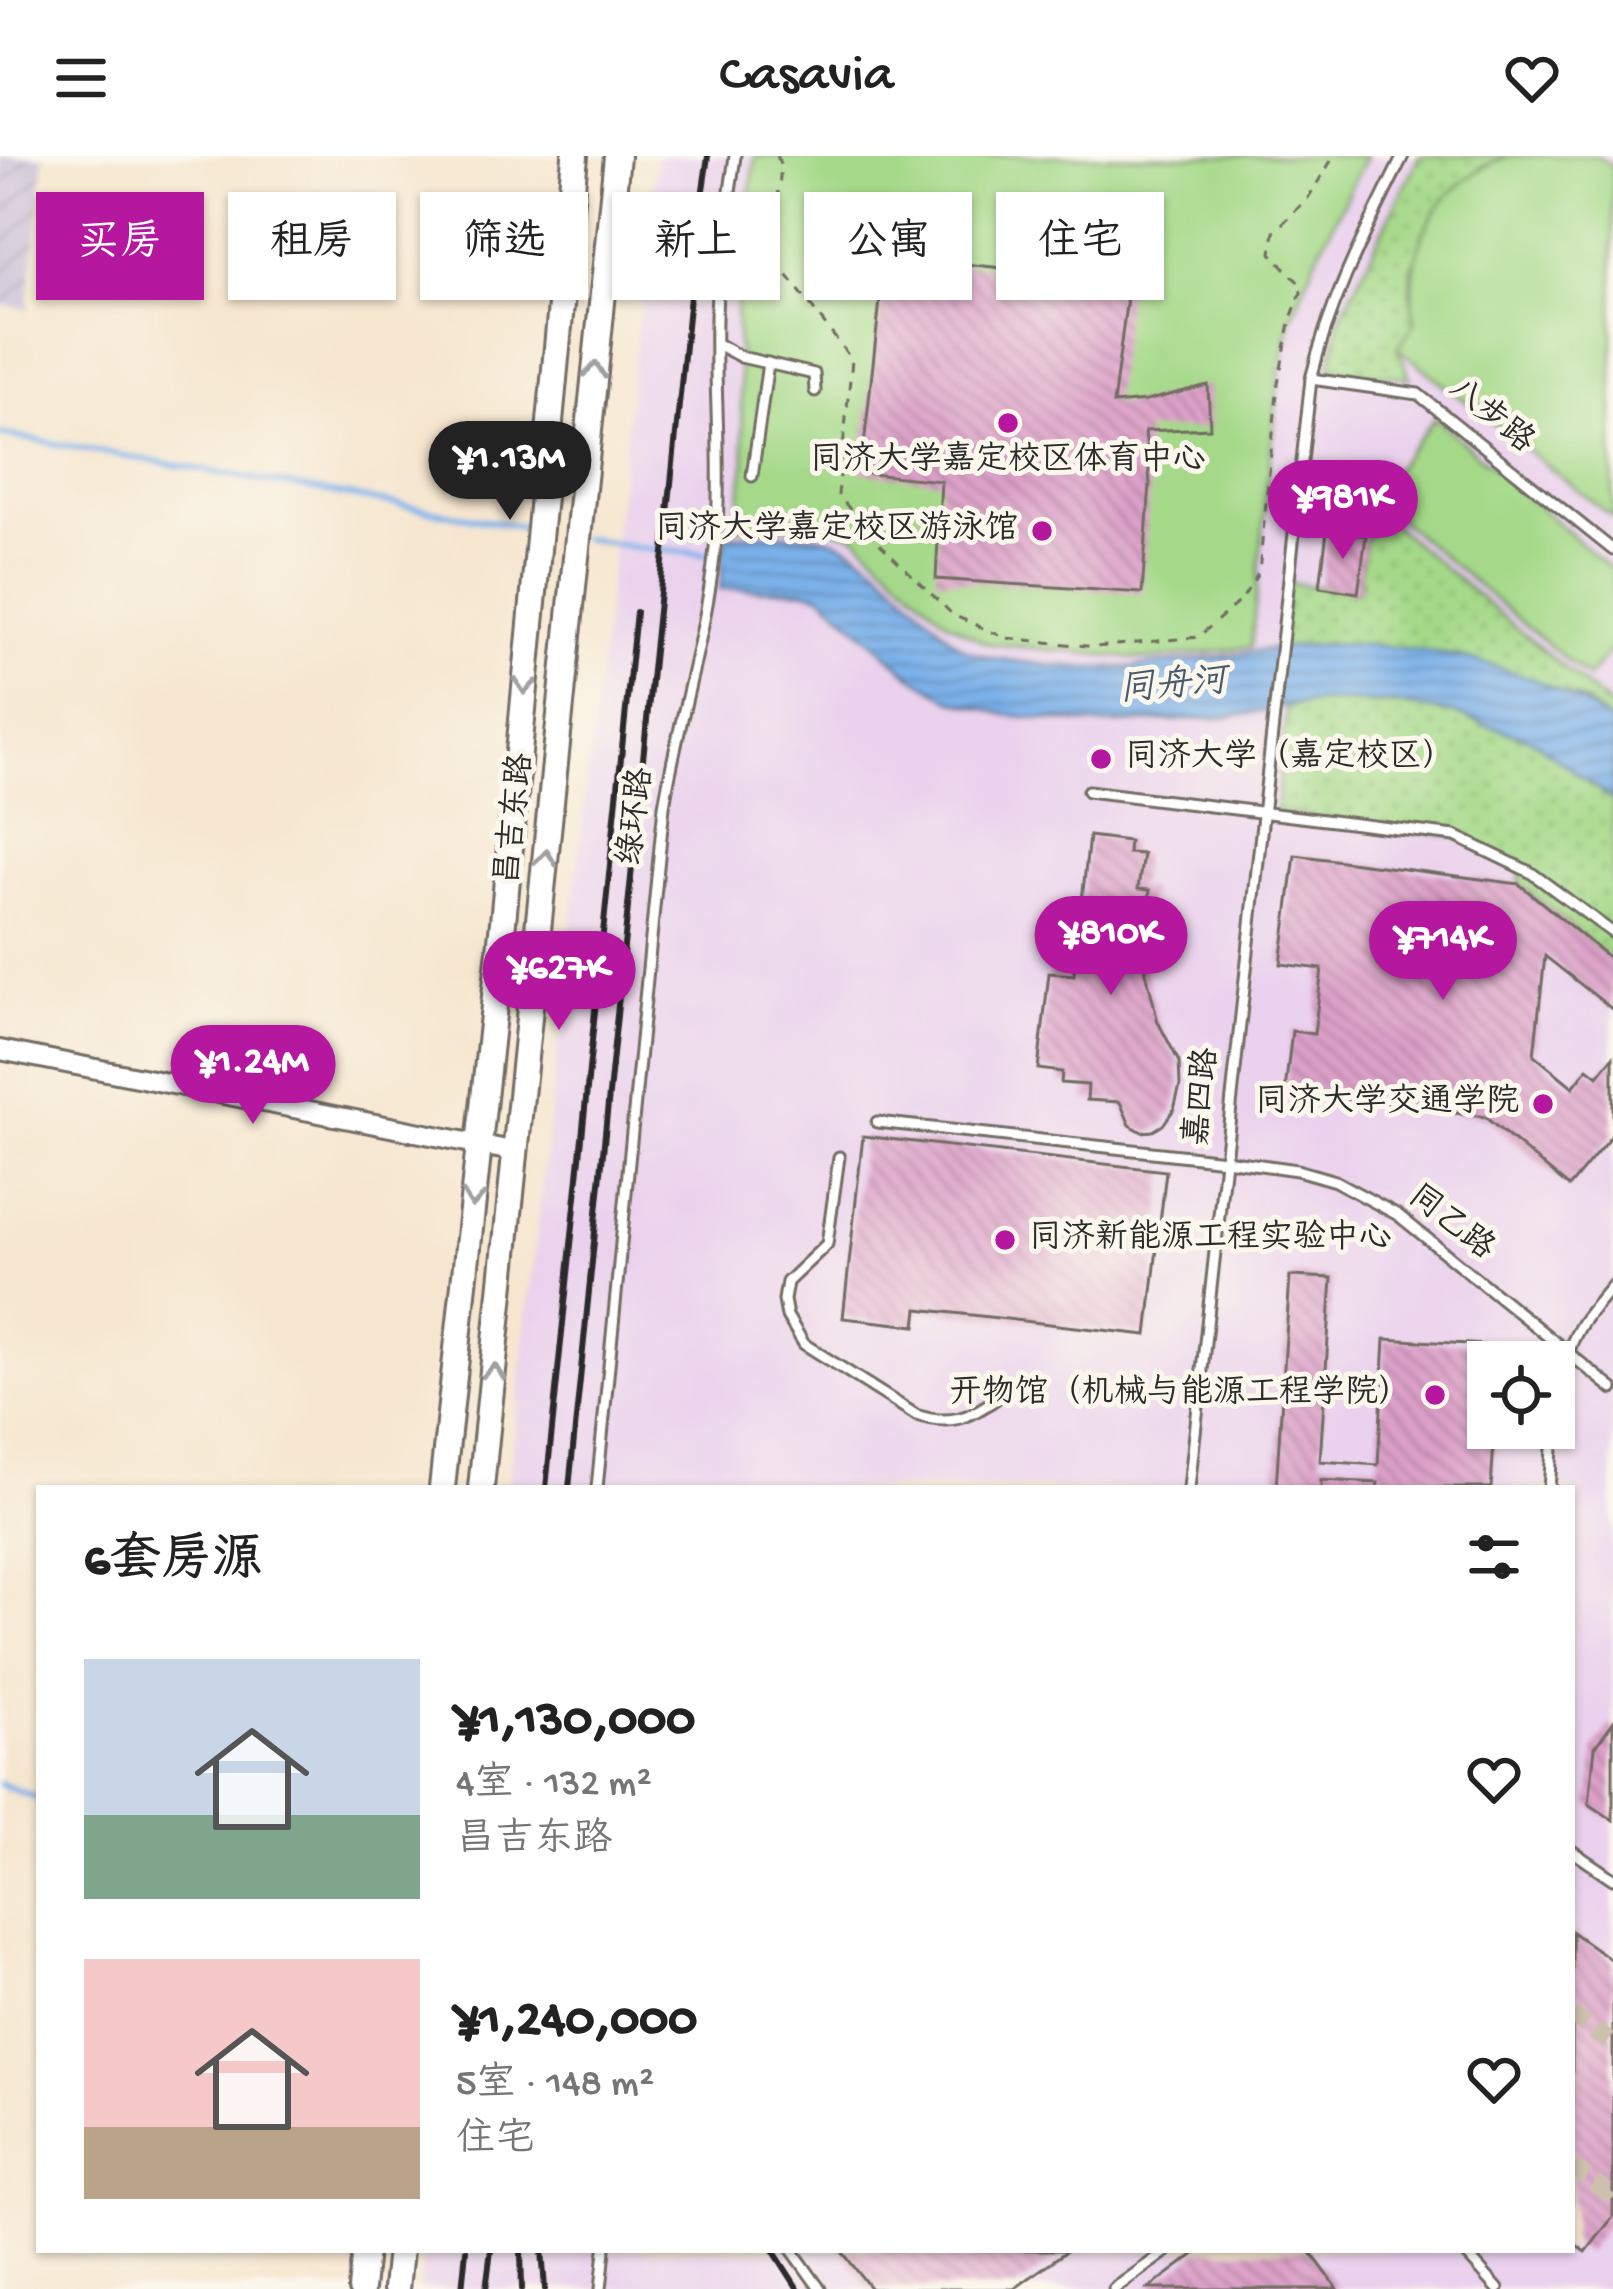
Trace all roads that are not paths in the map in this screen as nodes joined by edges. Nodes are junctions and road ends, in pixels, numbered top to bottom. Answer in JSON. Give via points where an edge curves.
{"nodes":[{"id":1,"x":575,"y":156,"type":"edge"},
{"id":2,"x":617,"y":156,"type":"edge"},
{"id":3,"x":735,"y":156,"type":"edge"},
{"id":4,"x":1403,"y":156,"type":"edge"},
{"id":5,"x":717,"y":344,"type":"junction"},
{"id":6,"x":768,"y":363,"type":"junction"},
{"id":7,"x":1311,"y":379,"type":"junction"},
{"id":8,"x":814,"y":392,"type":"dead end"},
{"id":9,"x":752,"y":476,"type":"dead end"},
{"id":10,"x":1613,"y":550,"type":"edge"},
{"id":11,"x":1088,"y":791,"type":"dead end"},
{"id":12,"x":1261,"y":811,"type":"junction"},
{"id":13,"x":1613,"y":933,"type":"edge"},
{"id":14,"x":0,"y":1050,"type":"edge"},
{"id":15,"x":877,"y":1122,"type":"dead end"},
{"id":16,"x":478,"y":1144,"type":"junction"},
{"id":17,"x":517,"y":1151,"type":"junction"},
{"id":18,"x":838,"y":1157,"type":"dead end"},
{"id":19,"x":1225,"y":1160,"type":"junction"},
{"id":20,"x":1613,"y":1285,"type":"edge"},
{"id":21,"x":1552,"y":1341,"type":"edge"},
{"id":22,"x":1575,"y":1341,"type":"edge"},
{"id":23,"x":1575,"y":1360,"type":"edge"},
{"id":24,"x":1613,"y":1389,"type":"edge"},
{"id":25,"x":997,"y":1398,"type":"dead end"},
{"id":26,"x":1553,"y":1449,"type":"edge"},
{"id":27,"x":442,"y":1485,"type":"edge"},
{"id":28,"x":481,"y":1485,"type":"edge"},
{"id":29,"x":597,"y":1485,"type":"edge"},
{"id":30,"x":1190,"y":1485,"type":"edge"},
{"id":31,"x":1549,"y":1485,"type":"edge"},
{"id":32,"x":1575,"y":1853,"type":"edge"},
{"id":33,"x":1613,"y":1879,"type":"edge"},
{"id":34,"x":365,"y":2253,"type":"edge"},
{"id":35,"x":400,"y":2253,"type":"edge"},
{"id":36,"x":605,"y":2253,"type":"edge"},
{"id":37,"x":794,"y":2253,"type":"edge"},
{"id":38,"x":1164,"y":2253,"type":"edge"},
{"id":39,"x":1465,"y":2253,"type":"edge"},
{"id":40,"x":361,"y":2289,"type":"edge"},
{"id":41,"x":396,"y":2289,"type":"edge"},
{"id":42,"x":601,"y":2289,"type":"edge"},
{"id":43,"x":820,"y":2289,"type":"edge"},
{"id":44,"x":1114,"y":2289,"type":"edge"},
{"id":45,"x":1498,"y":2289,"type":"edge"}],
"edges":[{"from":1,"to":16,"type":"street","name":"昌吉东路","one_way":true},
{"from":17,"to":2,"type":"street","name":"昌吉东路","one_way":true},
{"from":3,"to":5,"type":"lane","name":"绿环路"},
{"from":4,"to":7,"type":"lane","name":"嘉四路","via":[[1324,325]]},
{"from":5,"to":6,"type":"lane"},
{"from":5,"to":29,"type":"lane","name":"绿环路","via":[[717,526],[664,806]]},
{"from":6,"to":8,"type":"lane","via":[[814,374]]},
{"from":6,"to":9,"type":"lane"},
{"from":7,"to":10,"type":"lane","name":"八步路","via":[[1418,394]]},
{"from":7,"to":12,"type":"lane","name":"嘉四路"},
{"from":11,"to":12,"type":"lane"},
{"from":12,"to":13,"type":"lane","via":[[1455,836],[1530,872]]},
{"from":12,"to":19,"type":"lane","name":"嘉四路"},
{"from":14,"to":16,"type":"street"},
{"from":15,"to":19,"type":"lane","name":"同乙路"},
{"from":16,"to":17,"type":"street"},
{"from":16,"to":27,"type":"street","name":"昌吉东路","one_way":true},
{"from":28,"to":17,"type":"street","name":"昌吉东路","one_way":true},
{"from":18,"to":25,"type":"lane","via":[[826,1244],[787,1282],[794,1334],[930,1420],[961,1419]]},
{"from":19,"to":21,"type":"lane","name":"同乙路","via":[[1297,1170],[1369,1197]]},
{"from":19,"to":30,"type":"lane","name":"嘉四路"},
{"from":20,"to":22,"type":"lane"},
{"from":23,"to":24,"type":"lane","name":"同乙路"},
{"from":26,"to":31,"type":"lane"},
{"from":32,"to":33,"type":"lane"},
{"from":34,"to":40,"type":"street"},
{"from":35,"to":41,"type":"street"},
{"from":36,"to":42,"type":"lane"},
{"from":37,"to":43,"type":"lane"},
{"from":38,"to":44,"type":"lane"},
{"from":39,"to":45,"type":"lane"}]}
